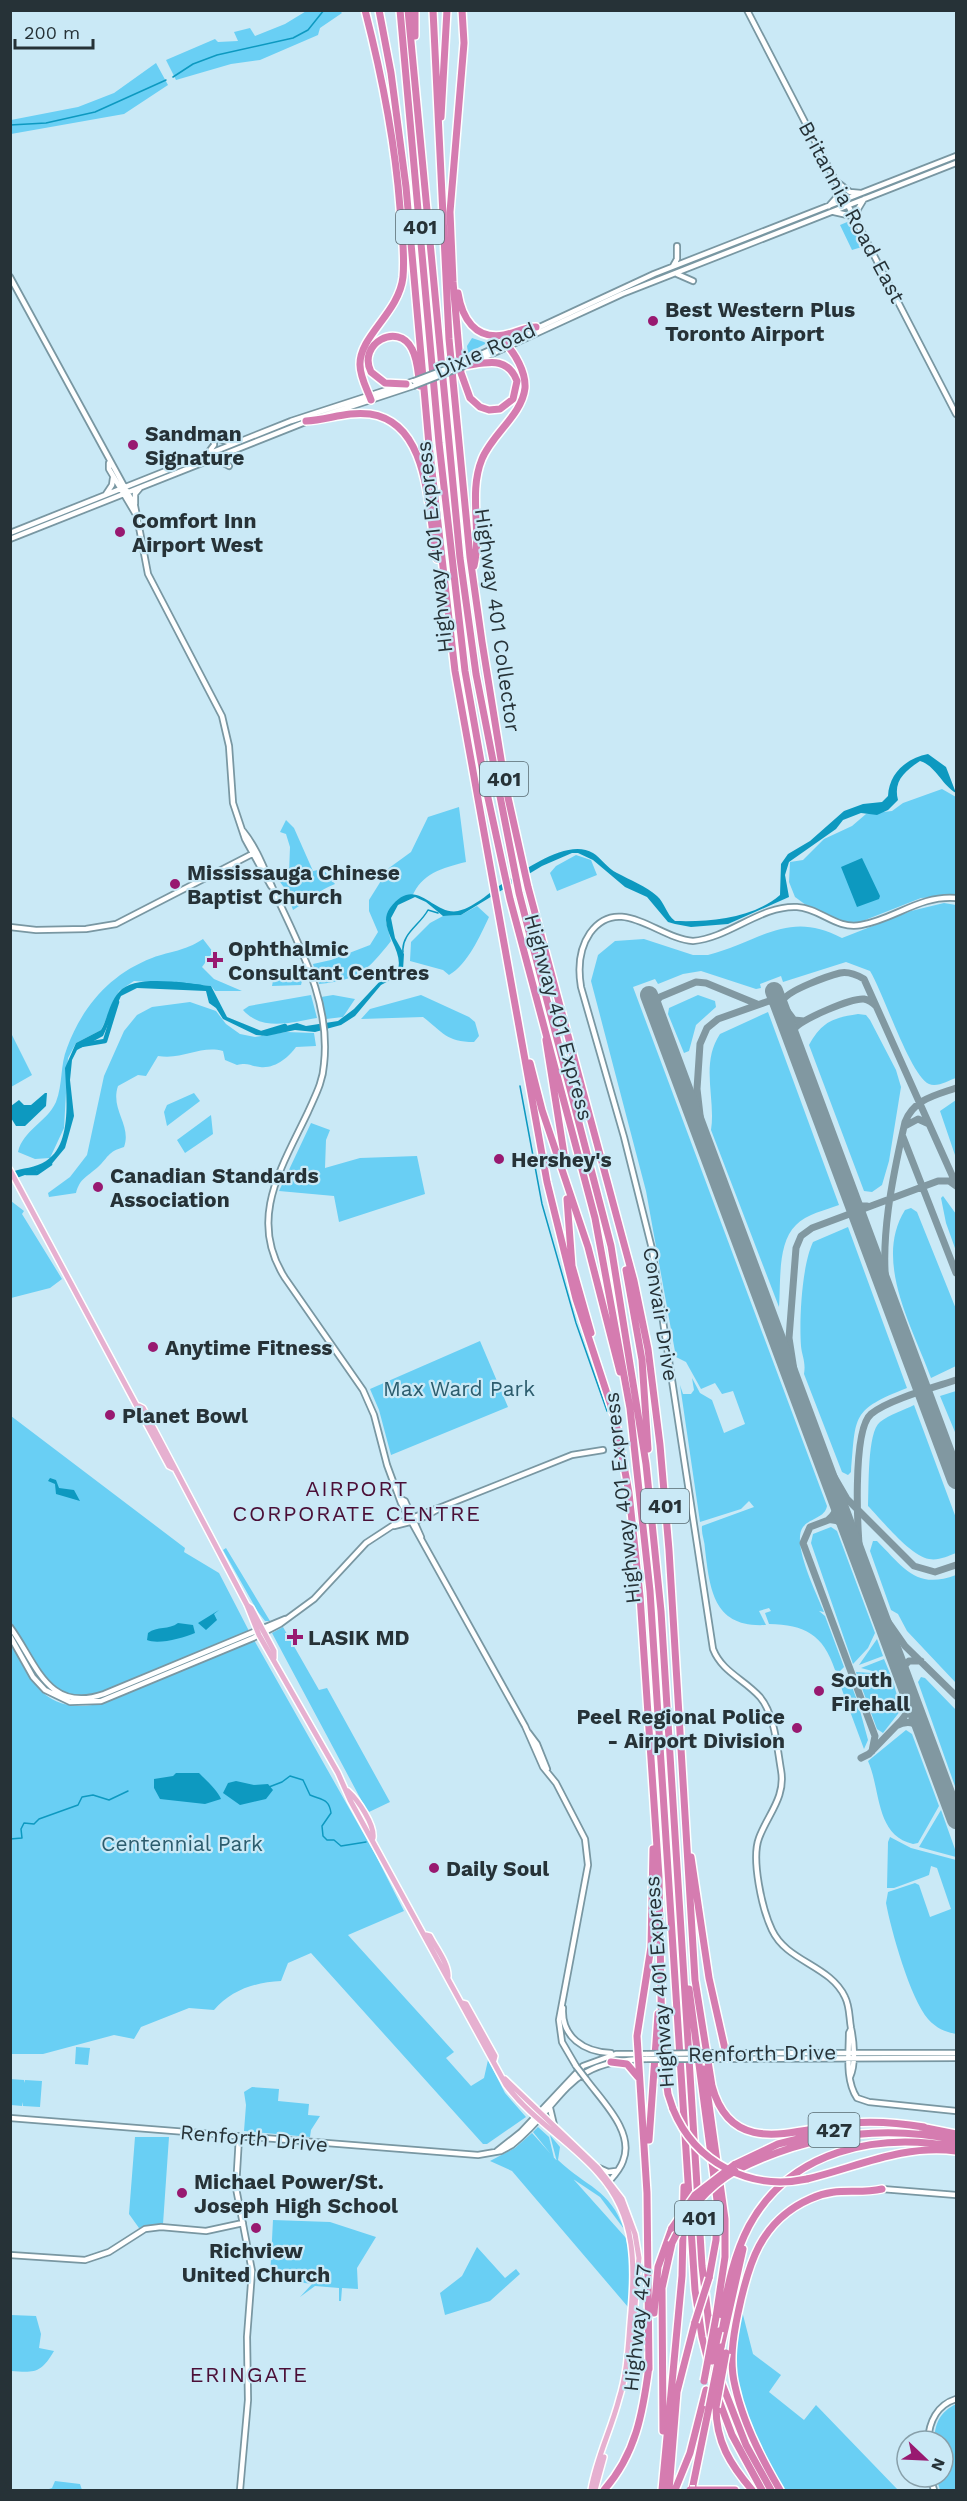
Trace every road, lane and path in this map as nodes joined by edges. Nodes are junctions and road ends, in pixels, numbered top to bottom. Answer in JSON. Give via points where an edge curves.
{"nodes":[{"id":1,"x":365,"y":10,"type":"edge"},
{"id":2,"x":400,"y":10,"type":"edge"},
{"id":3,"x":408,"y":10,"type":"edge"},
{"id":4,"x":415,"y":10,"type":"edge"},
{"id":5,"x":433,"y":10,"type":"edge"},
{"id":6,"x":447,"y":10,"type":"edge"},
{"id":7,"x":462,"y":10,"type":"edge"},
{"id":8,"x":747,"y":10,"type":"edge"},
{"id":9,"x":379,"y":12,"type":"edge"},
{"id":10,"x":414,"y":74,"type":"junction"},
{"id":11,"x":439,"y":141,"type":"junction"},
{"id":12,"x":957,"y":156,"type":"edge"},
{"id":13,"x":957,"y":163,"type":"edge"},
{"id":14,"x":835,"y":182,"type":"junction"},
{"id":15,"x":864,"y":196,"type":"junction"},
{"id":16,"x":846,"y":203,"type":"junction"},
{"id":17,"x":830,"y":210,"type":"junction"},
{"id":18,"x":853,"y":216,"type":"junction"},
{"id":19,"x":856,"y":222,"type":"junction"},
{"id":20,"x":677,"y":246,"type":"dead end"},
{"id":21,"x":452,"y":255,"type":"junction"},
{"id":22,"x":671,"y":268,"type":"junction"},
{"id":23,"x":675,"y":273,"type":"junction"},
{"id":24,"x":10,"y":277,"type":"edge"},
{"id":25,"x":693,"y":281,"type":"dead end"},
{"id":26,"x":536,"y":327,"type":"junction"},
{"id":27,"x":506,"y":344,"type":"junction"},
{"id":28,"x":464,"y":364,"type":"junction"},
{"id":29,"x":411,"y":384,"type":"junction"},
{"id":30,"x":370,"y":398,"type":"junction"},
{"id":31,"x":426,"y":412,"type":"junction"},
{"id":32,"x":957,"y":414,"type":"edge"},
{"id":33,"x":306,"y":421,"type":"junction"},
{"id":34,"x":234,"y":443,"type":"junction"},
{"id":35,"x":207,"y":454,"type":"junction"},
{"id":36,"x":205,"y":461,"type":"junction"},
{"id":37,"x":109,"y":463,"type":"junction"},
{"id":38,"x":229,"y":466,"type":"dead end"},
{"id":39,"x":113,"y":475,"type":"junction"},
{"id":40,"x":119,"y":477,"type":"junction"},
{"id":41,"x":137,"y":481,"type":"junction"},
{"id":42,"x":122,"y":488,"type":"junction"},
{"id":43,"x":140,"y":488,"type":"junction"},
{"id":44,"x":106,"y":494,"type":"junction"},
{"id":45,"x":125,"y":494,"type":"junction"},
{"id":46,"x":113,"y":499,"type":"junction"},
{"id":47,"x":132,"y":506,"type":"junction"},
{"id":48,"x":10,"y":532,"type":"edge"},
{"id":49,"x":10,"y":539,"type":"edge"},
{"id":50,"x":473,"y":571,"type":"junction"},
{"id":51,"x":445,"y":597,"type":"junction"},
{"id":52,"x":254,"y":853,"type":"junction"},
{"id":53,"x":957,"y":898,"type":"edge"},
{"id":54,"x":10,"y":927,"type":"edge"},
{"id":55,"x":517,"y":1017,"type":"junction"},
{"id":56,"x":544,"y":1028,"type":"junction"},
{"id":57,"x":565,"y":1160,"type":"dead end"},
{"id":58,"x":10,"y":1170,"type":"edge"},
{"id":59,"x":567,"y":1199,"type":"dead end"},
{"id":60,"x":614,"y":1213,"type":"junction"},
{"id":61,"x":599,"y":1365,"type":"junction"},
{"id":62,"x":632,"y":1427,"type":"junction"},
{"id":63,"x":603,"y":1450,"type":"dead end"},
{"id":64,"x":646,"y":1464,"type":"junction"},
{"id":65,"x":412,"y":1520,"type":"junction"},
{"id":66,"x":10,"y":1627,"type":"edge"},
{"id":67,"x":261,"y":1632,"type":"junction"},
{"id":68,"x":10,"y":1636,"type":"edge"},
{"id":69,"x":144,"y":1681,"type":"junction"},
{"id":70,"x":684,"y":1804,"type":"junction"},
{"id":71,"x":654,"y":1813,"type":"junction"},
{"id":72,"x":682,"y":1933,"type":"junction"},
{"id":73,"x":662,"y":1951,"type":"junction"},
{"id":74,"x":566,"y":1979,"type":"junction"},
{"id":75,"x":698,"y":2007,"type":"junction"},
{"id":76,"x":851,"y":2029,"type":"junction"},
{"id":77,"x":849,"y":2036,"type":"junction"},
{"id":78,"x":834,"y":2052,"type":"junction"},
{"id":79,"x":957,"y":2053,"type":"edge"},
{"id":80,"x":616,"y":2054,"type":"junction"},
{"id":81,"x":851,"y":2055,"type":"junction"},
{"id":82,"x":726,"y":2056,"type":"junction"},
{"id":83,"x":638,"y":2057,"type":"junction"},
{"id":84,"x":957,"y":2058,"type":"edge"},
{"id":85,"x":611,"y":2062,"type":"junction"},
{"id":86,"x":638,"y":2077,"type":"junction"},
{"id":87,"x":554,"y":2099,"type":"junction"},
{"id":88,"x":548,"y":2106,"type":"junction"},
{"id":89,"x":957,"y":2111,"type":"edge"},
{"id":90,"x":538,"y":2116,"type":"junction"},
{"id":91,"x":10,"y":2118,"type":"edge"},
{"id":92,"x":556,"y":2127,"type":"junction"},
{"id":93,"x":924,"y":2127,"type":"junction"},
{"id":94,"x":957,"y":2134,"type":"edge"},
{"id":95,"x":239,"y":2137,"type":"junction"},
{"id":96,"x":565,"y":2139,"type":"junction"},
{"id":97,"x":685,"y":2139,"type":"junction"},
{"id":98,"x":957,"y":2140,"type":"edge"},
{"id":99,"x":574,"y":2148,"type":"junction"},
{"id":100,"x":957,"y":2149,"type":"edge"},
{"id":101,"x":620,"y":2167,"type":"junction"},
{"id":102,"x":735,"y":2167,"type":"junction"},
{"id":103,"x":598,"y":2168,"type":"junction"},
{"id":104,"x":610,"y":2184,"type":"junction"},
{"id":105,"x":882,"y":2189,"type":"junction"},
{"id":106,"x":775,"y":2192,"type":"junction"},
{"id":107,"x":647,"y":2193,"type":"junction"},
{"id":108,"x":957,"y":2195,"type":"edge"},
{"id":109,"x":243,"y":2223,"type":"junction"},
{"id":110,"x":10,"y":2255,"type":"edge"},
{"id":111,"x":724,"y":2350,"type":"junction"},
{"id":112,"x":649,"y":2369,"type":"junction"},
{"id":113,"x":957,"y":2399,"type":"edge"},
{"id":114,"x":712,"y":2407,"type":"junction"},
{"id":115,"x":697,"y":2426,"type":"junction"},
{"id":116,"x":929,"y":2429,"type":"edge"},
{"id":117,"x":662,"y":2487,"type":"edge"},
{"id":118,"x":240,"y":2490,"type":"edge"},
{"id":119,"x":593,"y":2490,"type":"edge"},
{"id":120,"x":604,"y":2490,"type":"edge"},
{"id":121,"x":669,"y":2490,"type":"edge"},
{"id":122,"x":675,"y":2490,"type":"edge"},
{"id":123,"x":692,"y":2490,"type":"edge"},
{"id":124,"x":735,"y":2490,"type":"edge"},
{"id":125,"x":752,"y":2490,"type":"edge"},
{"id":126,"x":762,"y":2490,"type":"edge"},
{"id":127,"x":771,"y":2490,"type":"edge"},
{"id":128,"x":780,"y":2490,"type":"edge"}],
"edges":[{"from":1,"to":30,"type":"highway","via":[[390,118],[404,261],[395,304],[361,354],[361,372]]},
{"from":2,"to":56,"type":"highway","name":"Highway 401 Express","number":"401","via":[[439,443],[465,670],[510,899]]},
{"from":3,"to":10,"type":"highway","name":"Highway 401 Express","number":"401"},
{"from":4,"to":10,"type":"highway"},
{"from":5,"to":11,"type":"highway","name":"Highway 401 Collector","number":"401"},
{"from":6,"to":11,"type":"highway"},
{"from":7,"to":21,"type":"highway","via":[[465,43],[451,192]]},
{"from":8,"to":14,"type":"street","name":"Britannia Road East"},
{"from":9,"to":31,"type":"highway","number":"401","via":[[406,187]]},
{"from":10,"to":64,"type":"highway","name":"Highway 401 Express","number":"401","via":[[460,558],[476,674],[519,893],[611,1246]]},
{"from":11,"to":50,"type":"highway","name":"Highway 401 Collector","number":"401","via":[[449,339]]},
{"from":12,"to":15,"type":"street","name":"Dixie Road"},
{"from":13,"to":15,"type":"street","name":"Dixie Road"},
{"from":14,"to":15,"type":"street"},
{"from":14,"to":16,"type":"street","name":"Britannia Road East"},
{"from":14,"to":17,"type":"street","via":[[836,198]]},
{"from":15,"to":16,"type":"street","name":"Dixie Road"},
{"from":15,"to":19,"type":"street"},
{"from":16,"to":17,"type":"street","name":"Dixie Road"},
{"from":16,"to":18,"type":"street","name":"Britannia Road East"},
{"from":17,"to":18,"type":"street"},
{"from":17,"to":22,"type":"street","name":"Dixie Road"},
{"from":17,"to":23,"type":"street","name":"Dixie Road"},
{"from":18,"to":19,"type":"street","name":"Britannia Road East"},
{"from":19,"to":32,"type":"street","name":"Britannia Road East"},
{"from":20,"to":22,"type":"street","via":[[677,259]]},
{"from":21,"to":26,"type":"highway","via":[[461,312],[469,324],[492,336]]},
{"from":21,"to":28,"type":"highway","via":[[460,365],[466,389],[476,404],[489,410],[504,408],[513,399],[517,381],[506,366],[489,361]]},
{"from":22,"to":26,"type":"street","name":"Dixie Road"},
{"from":23,"to":25,"type":"street"},
{"from":23,"to":27,"type":"street","name":"Dixie Road"},
{"from":24,"to":37,"type":"street"},
{"from":26,"to":27,"type":"street","name":"Dixie Road"},
{"from":27,"to":28,"type":"street","name":"Dixie Road"},
{"from":27,"to":50,"type":"highway","via":[[521,368],[525,387],[519,405],[481,460]]},
{"from":28,"to":29,"type":"street","name":"Dixie Road","bridge":true},
{"from":29,"to":30,"type":"street","name":"Dixie Road"},
{"from":29,"to":31,"type":"highway","via":[[385,382],[371,372],[368,356],[372,345],[381,338],[397,337],[412,348]]},
{"from":30,"to":33,"type":"street","name":"Dixie Road"},
{"from":30,"to":34,"type":"street","name":"Dixie Road"},
{"from":31,"to":51,"type":"highway","number":"401"},
{"from":33,"to":36,"type":"street","name":"Dixie Road"},
{"from":33,"to":51,"type":"highway","via":[[369,414],[395,423],[406,433],[422,471]]},
{"from":34,"to":35,"type":"street","name":"Dixie Road"},
{"from":34,"to":35,"type":"street","via":[[216,438]]},
{"from":35,"to":41,"type":"street","name":"Dixie Road"},
{"from":36,"to":38,"type":"street","via":[[220,461]]},
{"from":36,"to":43,"type":"street","name":"Dixie Road"},
{"from":37,"to":39,"type":"street"},
{"from":37,"to":40,"type":"street"},
{"from":39,"to":42,"type":"street"},
{"from":39,"to":44,"type":"street"},
{"from":40,"to":41,"type":"street"},
{"from":40,"to":42,"type":"street"},
{"from":41,"to":42,"type":"street","name":"Dixie Road"},
{"from":42,"to":44,"type":"street","name":"Dixie Road"},
{"from":42,"to":45,"type":"street"},
{"from":43,"to":45,"type":"street","name":"Dixie Road"},
{"from":43,"to":47,"type":"street"},
{"from":44,"to":48,"type":"street","name":"Dixie Road"},
{"from":45,"to":46,"type":"street","name":"Dixie Road"},
{"from":45,"to":47,"type":"street"},
{"from":46,"to":47,"type":"street"},
{"from":46,"to":49,"type":"street","name":"Dixie Road"},
{"from":47,"to":52,"type":"street","via":[[153,585],[222,716],[229,746],[231,791]]},
{"from":50,"to":60,"type":"highway","name":"Highway 401 Collector","number":"401","via":[[490,701],[521,857]]},
{"from":51,"to":55,"type":"highway","number":"401"},
{"from":52,"to":54,"type":"street","via":[[116,924],[86,929]]},
{"from":52,"to":65,"type":"street","via":[[309,966],[318,1000],[325,1064],[320,1086],[271,1195],[268,1230],[277,1266],[366,1396],[390,1475]]},
{"from":53,"to":76,"type":"street","name":"Convair Drive","via":[[928,899],[857,926],[838,923],[812,910],[790,907],[693,940],[632,918],[615,917],[589,934],[579,968],[652,1250],[713,1649],[724,1667],[759,1696],[772,1721],[782,1787],[759,1838],[755,1857],[768,1918],[784,1947],[828,1977],[842,1992]]},
{"from":55,"to":61,"type":"highway","via":[[562,1248]]},
{"from":55,"to":62,"type":"highway","via":[[542,1110],[602,1293]]},
{"from":56,"to":57,"type":"highway"},
{"from":56,"to":62,"type":"highway","name":"Highway 401 Express","number":"401","via":[[595,1218]]},
{"from":58,"to":67,"type":"main road"},
{"from":59,"to":61,"type":"highway","via":[[572,1266]]},
{"from":60,"to":64,"type":"highway","via":[[642,1360]]},
{"from":60,"to":70,"type":"highway","name":"Highway 401 Collector","number":"401","via":[[648,1348],[660,1445]]},
{"from":61,"to":71,"type":"highway","number":"401","via":[[615,1418],[629,1493]]},
{"from":62,"to":97,"type":"highway","name":"Highway 401 Express","number":"401","via":[[650,1582]]},
{"from":63,"to":65,"type":"street","via":[[573,1455]]},
{"from":64,"to":72,"type":"highway","name":"Highway 401 Express","number":"401","via":[[658,1569]]},
{"from":65,"to":67,"type":"street","via":[[394,1526],[356,1551],[314,1599]]},
{"from":65,"to":74,"type":"street","via":[[537,1744],[578,1822],[588,1851]]},
{"from":66,"to":69,"type":"street","via":[[38,1675],[66,1695],[96,1697]]},
{"from":67,"to":69,"type":"street"},
{"from":67,"to":90,"type":"main road","via":[[347,1791],[365,1815],[373,1838],[438,1950],[448,1977],[494,2060],[517,2100]]},
{"from":68,"to":69,"type":"street","via":[[36,1682],[64,1701],[95,1703]]},
{"from":70,"to":75,"type":"highway","name":"Highway 401 Collector","number":"401"},
{"from":70,"to":82,"type":"highway","via":[[707,1969]]},
{"from":71,"to":73,"type":"highway","number":"401"},
{"from":71,"to":83,"type":"highway","via":[[651,1947],[638,2019]]},
{"from":72,"to":121,"type":"highway","bridge":true,"via":[[717,2206],[709,2278],[677,2392]]},
{"from":72,"to":127,"type":"highway","number":"401","via":[[706,2311],[733,2415]]},
{"from":73,"to":100,"type":"highway","bridge":true,"via":[[666,2085],[673,2109],[691,2140],[724,2168],[764,2181],[807,2179],[903,2152]]},
{"from":73,"to":107,"type":"highway"},
{"from":74,"to":80,"type":"street","via":[[562,2012],[571,2036],[587,2049]]},
{"from":74,"to":101,"type":"street","bridge":true,"via":[[560,2033],[566,2052],[623,2133],[626,2149]]},
{"from":75,"to":93,"type":"highway","via":[[714,2094],[724,2114],[741,2128],[772,2135],[860,2123]]},
{"from":75,"to":115,"type":"highway","bridge":true,"via":[[725,2219],[724,2265]]},
{"from":76,"to":77,"type":"street","name":"Convair Drive"},
{"from":76,"to":81,"type":"street","name":"Convair Drive"},
{"from":77,"to":78,"type":"street","via":[[843,2047]]},
{"from":77,"to":81,"type":"street","name":"Convair Drive"},
{"from":78,"to":81,"type":"street","name":"Renforth Drive"},
{"from":78,"to":82,"type":"street","name":"Renforth Drive"},
{"from":79,"to":81,"type":"street","name":"Renforth Drive"},
{"from":80,"to":83,"type":"street","name":"Renforth Drive"},
{"from":80,"to":87,"type":"street","name":"Renforth Drive","via":[[584,2066]]},
{"from":81,"to":82,"type":"street","name":"Renforth Drive"},
{"from":81,"to":84,"type":"street","name":"Renforth Drive"},
{"from":81,"to":89,"type":"street","name":"Convair Drive","via":[[851,2087],[857,2098]]},
{"from":82,"to":83,"type":"street","name":"Renforth Drive","bridge":true},
{"from":83,"to":85,"type":"street","name":"Renforth Drive"},
{"from":83,"to":86,"type":"highway"},
{"from":85,"to":86,"type":"highway","via":[[627,2064]]},
{"from":85,"to":87,"type":"street","name":"Renforth Drive","via":[[581,2074]]},
{"from":86,"to":107,"type":"highway"},
{"from":87,"to":88,"type":"street","name":"Renforth Drive"},
{"from":88,"to":90,"type":"street","name":"Renforth Drive"},
{"from":88,"to":92,"type":"street"},
{"from":90,"to":92,"type":"main road"},
{"from":90,"to":95,"type":"street","name":"Renforth Drive","via":[[497,2151],[466,2155]]},
{"from":90,"to":96,"type":"main road"},
{"from":91,"to":95,"type":"street","name":"Renforth Drive"},
{"from":92,"to":96,"type":"main road"},
{"from":93,"to":94,"type":"highway","name":"Highway 427","number":"427"},
{"from":93,"to":102,"type":"highway","name":"Highway 427","number":"427","via":[[870,2126],[820,2132],[778,2144]]},
{"from":95,"to":109,"type":"street","via":[[236,2186]]},
{"from":96,"to":99,"type":"main road"},
{"from":97,"to":117,"type":"highway","via":[[682,2276]]},
{"from":97,"to":126,"type":"highway","number":"401","via":[[696,2297],[704,2347],[729,2426]]},
{"from":98,"to":102,"type":"highway","via":[[906,2133],[838,2135]]},
{"from":99,"to":103,"type":"main road"},
{"from":99,"to":104,"type":"main road"},
{"from":100,"to":106,"type":"highway","number":"427","via":[[911,2142],[852,2147],[813,2162]]},
{"from":101,"to":103,"type":"street","via":[[610,2173]]},
{"from":101,"to":104,"type":"street"},
{"from":102,"to":112,"type":"highway","name":"Highway 427","number":"427","bridge":true,"via":[[701,2189],[672,2228],[658,2267]]},
{"from":102,"to":117,"type":"highway","bridge":true,"via":[[685,2219],[665,2264],[661,2300]]},
{"from":103,"to":104,"type":"main road"},
{"from":104,"to":119,"type":"main road","via":[[622,2199],[635,2234],[639,2267],[628,2378]]},
{"from":105,"to":108,"type":"street"},
{"from":105,"to":111,"type":"highway","via":[[847,2186],[819,2192],[794,2204],[774,2220],[747,2262]]},
{"from":105,"to":128,"type":"highway","via":[[835,2191],[803,2202],[772,2226],[750,2261],[734,2338],[734,2381],[748,2427]]},
{"from":106,"to":111,"type":"highway","via":[[744,2248]]},
{"from":106,"to":115,"type":"highway","number":"427","bridge":true,"via":[[761,2207],[740,2246]]},
{"from":107,"to":112,"type":"highway"},
{"from":109,"to":110,"type":"street","via":[[206,2231],[145,2229],[109,2252],[85,2260]]},
{"from":109,"to":118,"type":"street","via":[[252,2271],[246,2337],[248,2400]]},
{"from":111,"to":114,"type":"highway","bridge":true},
{"from":112,"to":120,"type":"highway","name":"Highway 427","number":"427","via":[[637,2435],[616,2476]]},
{"from":113,"to":116,"type":"street","via":[[944,2405]]},
{"from":114,"to":123,"type":"highway"},
{"from":114,"to":125,"type":"highway","via":[[725,2454]]},
{"from":115,"to":122,"type":"highway","number":"427"},
{"from":123,"to":124,"type":"highway"}]}
